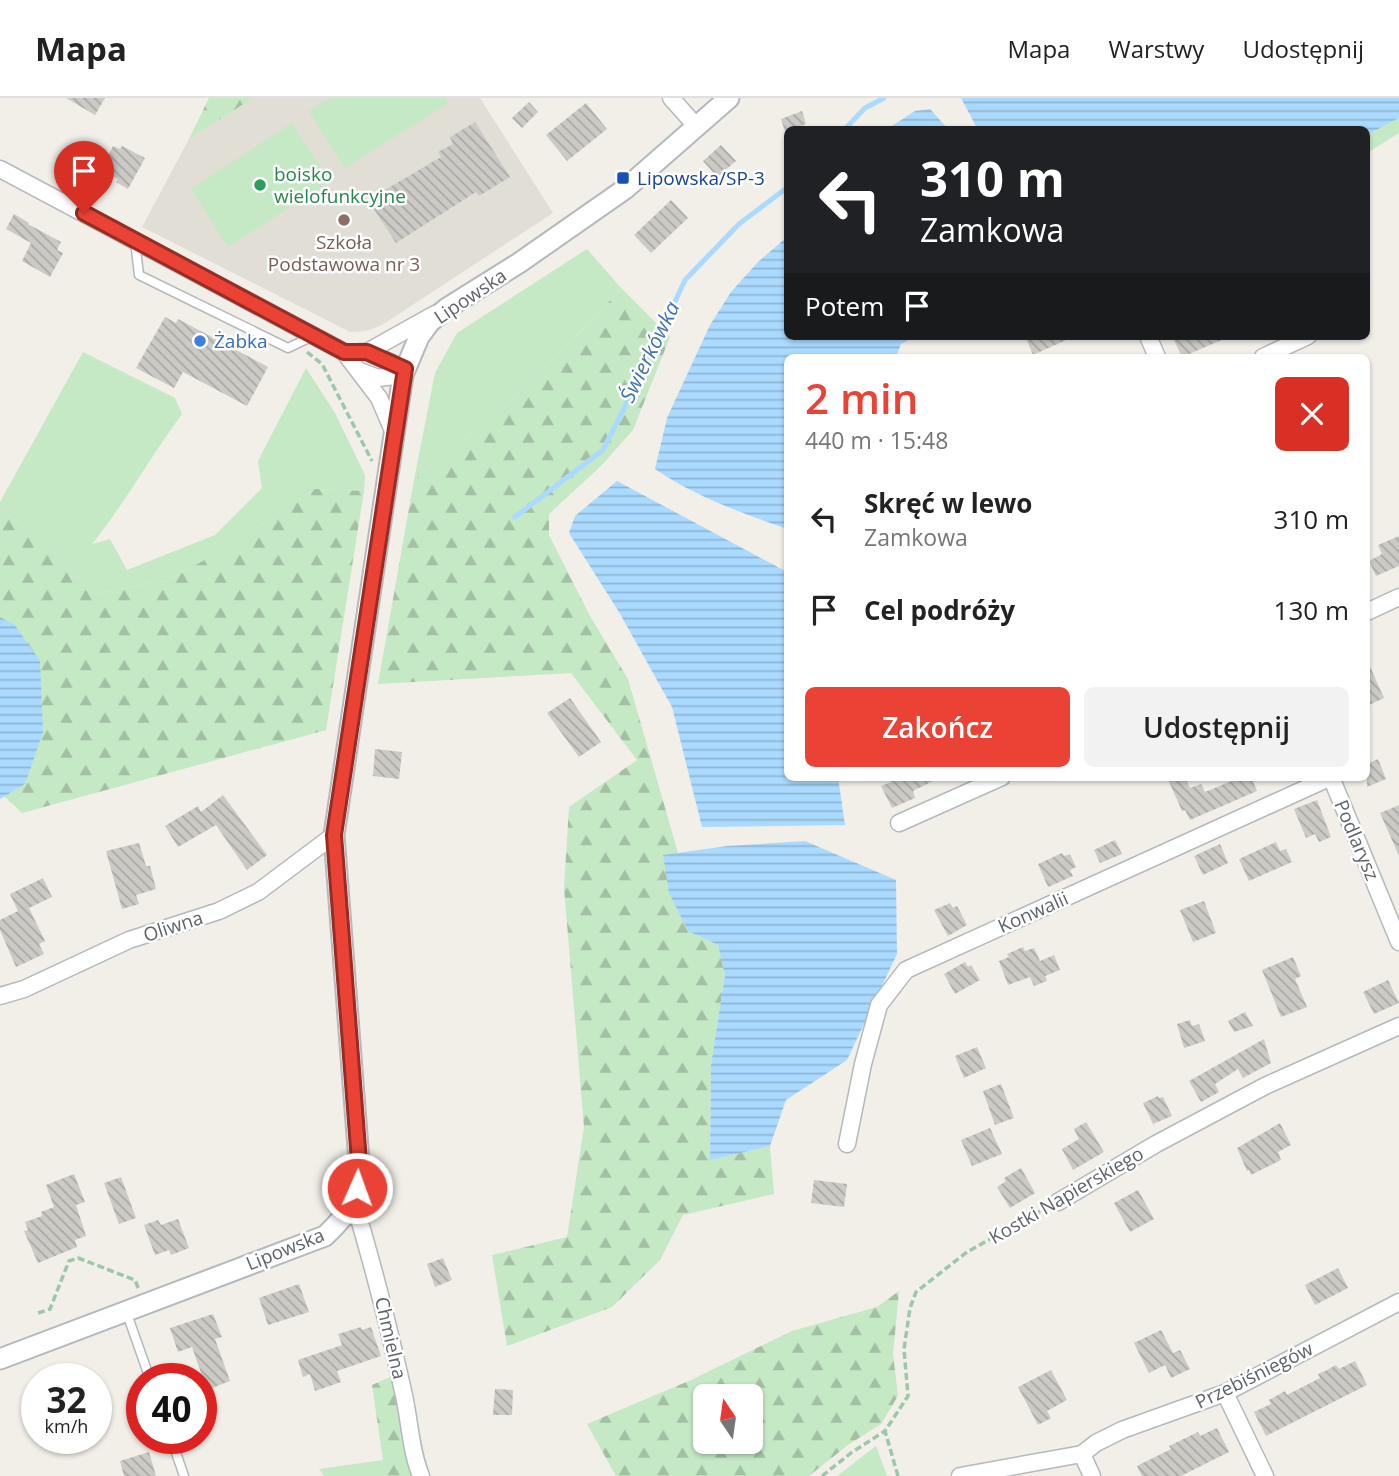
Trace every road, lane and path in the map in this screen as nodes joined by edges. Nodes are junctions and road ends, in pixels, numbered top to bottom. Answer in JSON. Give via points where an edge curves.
{"nodes":[{"id":1,"x":671,"y":98,"type":"edge"},
{"id":2,"x":729,"y":98,"type":"edge"},
{"id":3,"x":696,"y":126,"type":"junction"},
{"id":4,"x":0,"y":169,"type":"edge"},
{"id":5,"x":135,"y":241,"type":"junction"},
{"id":6,"x":447,"y":308,"type":"junction"},
{"id":7,"x":313,"y":335,"type":"junction"},
{"id":8,"x":1300,"y":340,"type":"edge"},
{"id":9,"x":344,"y":352,"type":"junction"},
{"id":10,"x":367,"y":352,"type":"junction"},
{"id":11,"x":1270,"y":354,"type":"edge"},
{"id":12,"x":360,"y":371,"type":"junction"},
{"id":13,"x":404,"y":372,"type":"junction"},
{"id":14,"x":394,"y":433,"type":"junction"},
{"id":15,"x":1399,"y":597,"type":"edge"},
{"id":16,"x":1370,"y":611,"type":"edge"},
{"id":17,"x":993,"y":781,"type":"edge"},
{"id":18,"x":1322,"y":781,"type":"edge"},
{"id":19,"x":1333,"y":781,"type":"edge"},
{"id":20,"x":899,"y":823,"type":"dead end"},
{"id":21,"x":334,"y":835,"type":"junction"},
{"id":22,"x":1399,"y":942,"type":"edge"},
{"id":23,"x":0,"y":996,"type":"edge"},
{"id":24,"x":1399,"y":1026,"type":"edge"},
{"id":25,"x":847,"y":1144,"type":"dead end"},
{"id":26,"x":354,"y":1202,"type":"junction"},
{"id":27,"x":1058,"y":1202,"type":"joint"},
{"id":28,"x":1399,"y":1302,"type":"edge"},
{"id":29,"x":135,"y":1308,"type":"junction"},
{"id":30,"x":38,"y":1312,"type":"dead end"},
{"id":31,"x":0,"y":1359,"type":"edge"},
{"id":32,"x":147,"y":1363,"type":"edge"},
{"id":33,"x":1225,"y":1393,"type":"junction"},
{"id":34,"x":885,"y":1432,"type":"junction"},
{"id":35,"x":176,"y":1454,"type":"edge"},
{"id":36,"x":1087,"y":1465,"type":"edge"},
{"id":37,"x":184,"y":1476,"type":"edge"},
{"id":38,"x":421,"y":1476,"type":"edge"},
{"id":39,"x":822,"y":1476,"type":"edge"},
{"id":40,"x":898,"y":1476,"type":"edge"},
{"id":41,"x":960,"y":1476,"type":"edge"},
{"id":42,"x":1265,"y":1476,"type":"edge"}],
"edges":[{"from":1,"to":3,"type":"street"},
{"from":2,"to":3,"type":"street","name":"Lipowska"},
{"from":3,"to":6,"type":"street","name":"Lipowska","via":[[614,197]]},
{"from":4,"to":5,"type":"street"},
{"from":5,"to":7,"type":"street"},
{"from":5,"to":7,"type":"lane","via":[[139,275],[288,348]]},
{"from":6,"to":10,"type":"street"},
{"from":6,"to":13,"type":"street","name":"Lipowska","via":[[419,337]]},
{"from":7,"to":9,"type":"street"},
{"from":8,"to":11,"type":"street"},
{"from":9,"to":10,"type":"street"},
{"from":9,"to":12,"type":"street"},
{"from":10,"to":13,"type":"street"},
{"from":12,"to":13,"type":"street","via":[[378,378]]},
{"from":12,"to":14,"type":"street","via":[[379,398]]},
{"from":13,"to":14,"type":"street","name":"Lipowska"},
{"from":14,"to":21,"type":"street","name":"Lipowska"},
{"from":15,"to":16,"type":"street"},
{"from":17,"to":20,"type":"street"},
{"from":18,"to":25,"type":"street","name":"Konwalii","via":[[906,970],[879,1005]]},
{"from":19,"to":22,"type":"street","name":"Podlarysz"},
{"from":21,"to":23,"type":"street","name":"Oliwna","via":[[258,892],[219,911],[130,940]]},
{"from":21,"to":26,"type":"street","name":"Lipowska","via":[[360,1174]]},
{"from":24,"to":27,"type":"street","name":"Kostki Napierskiego","via":[[1265,1086]]},
{"from":26,"to":29,"type":"street","name":"Lipowska","via":[[326,1236]]},
{"from":26,"to":38,"type":"street","name":"Chmielna","via":[[379,1284]]},
{"from":27,"to":34,"type":"path","name":"Kostki Napierskiego","via":[[967,1252],[916,1292],[904,1349],[908,1396]]},
{"from":28,"to":33,"type":"street","name":"Przebiśniegów"},
{"from":29,"to":30,"type":"path","via":[[135,1280],[78,1258],[69,1261],[50,1309]]},
{"from":29,"to":31,"type":"street","name":"Lipowska"},
{"from":29,"to":32,"type":"lane"},
{"from":33,"to":36,"type":"street","name":"Przebiśniegów","via":[[1096,1443]]},
{"from":33,"to":42,"type":"street"},
{"from":34,"to":39,"type":"path"},
{"from":34,"to":40,"type":"path"},
{"from":35,"to":37,"type":"lane"},
{"from":36,"to":41,"type":"street"}]}
